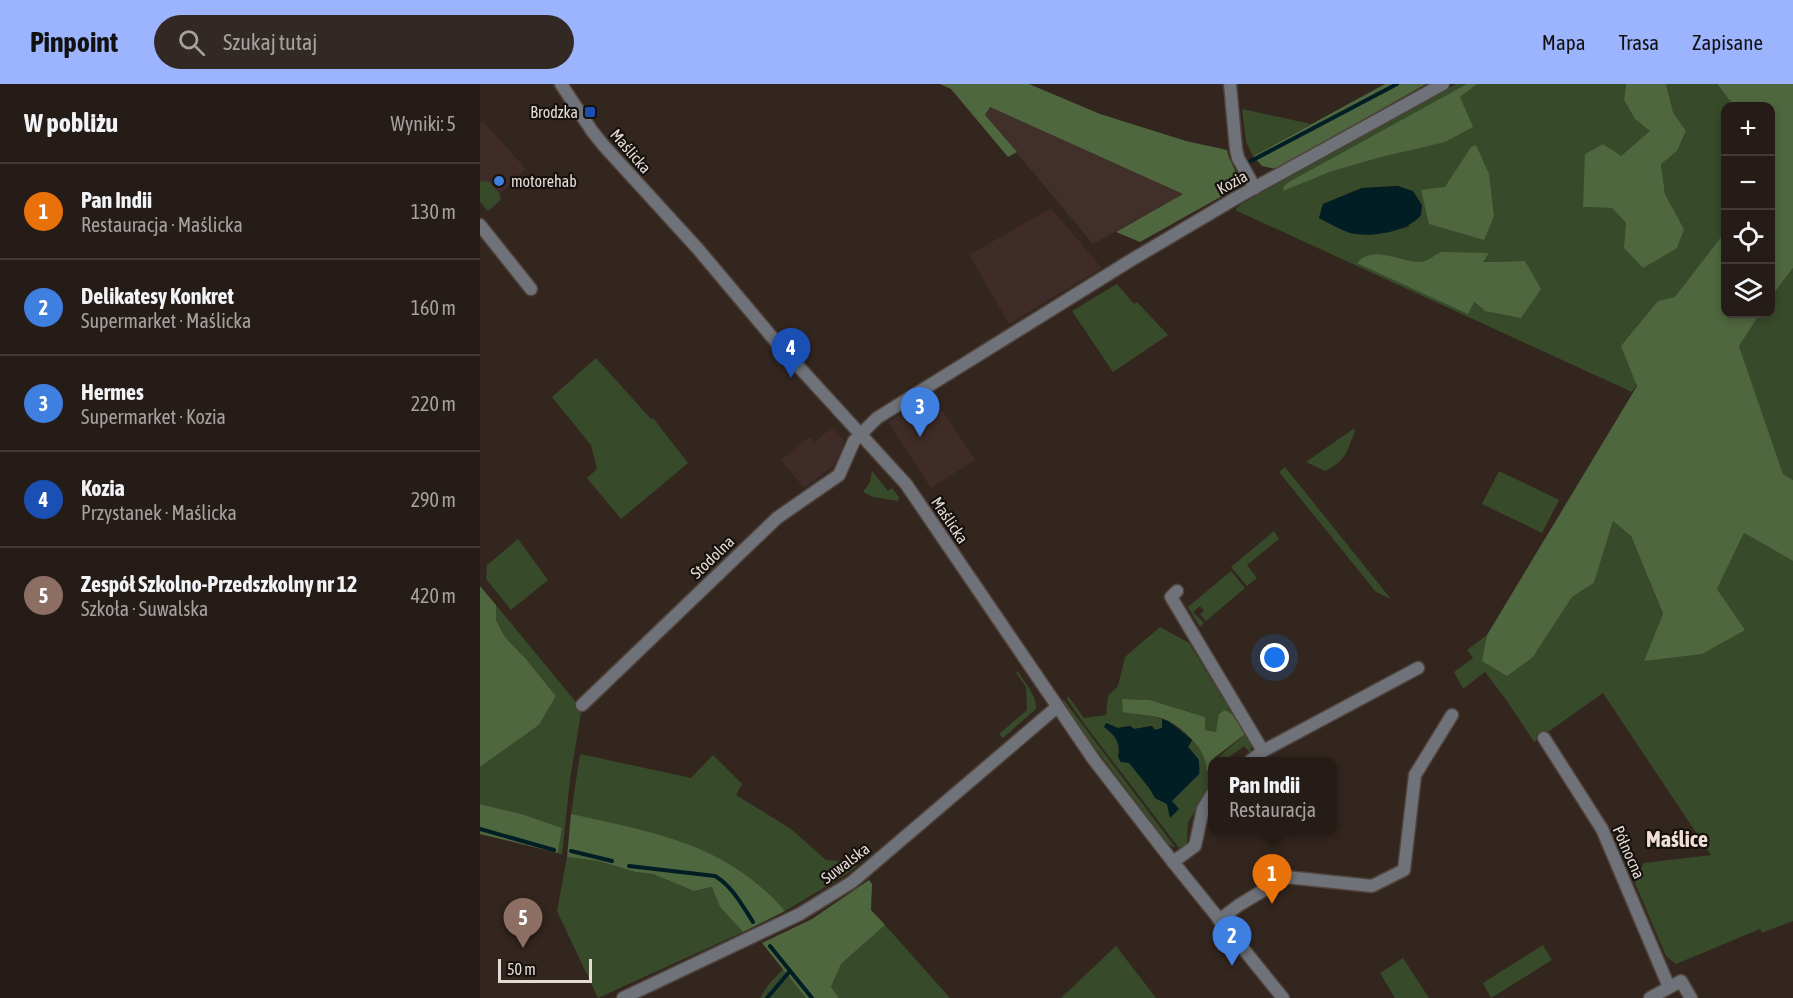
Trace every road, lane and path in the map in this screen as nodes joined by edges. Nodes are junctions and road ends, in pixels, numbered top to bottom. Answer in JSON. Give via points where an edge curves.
{"nodes":[{"id":1,"x":561,"y":84,"type":"edge"},
{"id":2,"x":1230,"y":84,"type":"edge"},
{"id":3,"x":1443,"y":84,"type":"edge"},
{"id":4,"x":1255,"y":188,"type":"junction"},
{"id":5,"x":480,"y":225,"type":"edge"},
{"id":6,"x":531,"y":288,"type":"dead end"},
{"id":7,"x":861,"y":433,"type":"junction"},
{"id":8,"x":1176,"y":591,"type":"dead end"},
{"id":9,"x":1418,"y":668,"type":"dead end"},
{"id":10,"x":582,"y":705,"type":"dead end"},
{"id":11,"x":1057,"y":707,"type":"junction"},
{"id":12,"x":1452,"y":715,"type":"dead end"},
{"id":13,"x":1544,"y":738,"type":"dead end"},
{"id":14,"x":1263,"y":751,"type":"junction"},
{"id":15,"x":1255,"y":757,"type":"edge"},
{"id":16,"x":1208,"y":800,"type":"edge"},
{"id":17,"x":1173,"y":862,"type":"junction"},
{"id":18,"x":1219,"y":920,"type":"junction"},
{"id":19,"x":1669,"y":987,"type":"junction"},
{"id":20,"x":623,"y":998,"type":"edge"},
{"id":21,"x":1283,"y":998,"type":"edge"},
{"id":22,"x":1650,"y":998,"type":"edge"},
{"id":23,"x":1690,"y":998,"type":"edge"}],
"edges":[{"from":1,"to":7,"type":"street","name":"Maślicka","via":[[604,146]]},
{"from":2,"to":4,"type":"street","via":[[1238,158]]},
{"from":3,"to":4,"type":"street","name":"Kozia"},
{"from":4,"to":7,"type":"street","name":"Kozia","via":[[1099,279],[877,418]]},
{"from":5,"to":6,"type":"street"},
{"from":7,"to":10,"type":"street","name":"Stodolna","via":[[839,475],[777,518]]},
{"from":7,"to":11,"type":"street","name":"Maślicka","via":[[913,494]]},
{"from":8,"to":14,"type":"street","via":[[1171,597]]},
{"from":9,"to":14,"type":"street"},
{"from":11,"to":17,"type":"street","name":"Maślicka"},
{"from":11,"to":20,"type":"street","name":"Suwalska","via":[[852,882],[800,914]]},
{"from":12,"to":18,"type":"street","via":[[1416,775],[1404,870],[1372,886],[1286,877]]},
{"from":13,"to":19,"type":"street","name":"Północna","via":[[1602,829]]},
{"from":14,"to":15,"type":"street"},
{"from":16,"to":17,"type":"street","via":[[1195,846]]},
{"from":17,"to":18,"type":"street","name":"Maślicka"},
{"from":18,"to":21,"type":"street","name":"Maślicka"},
{"from":19,"to":22,"type":"street"},
{"from":19,"to":23,"type":"street","via":[[1681,981]]}]}
